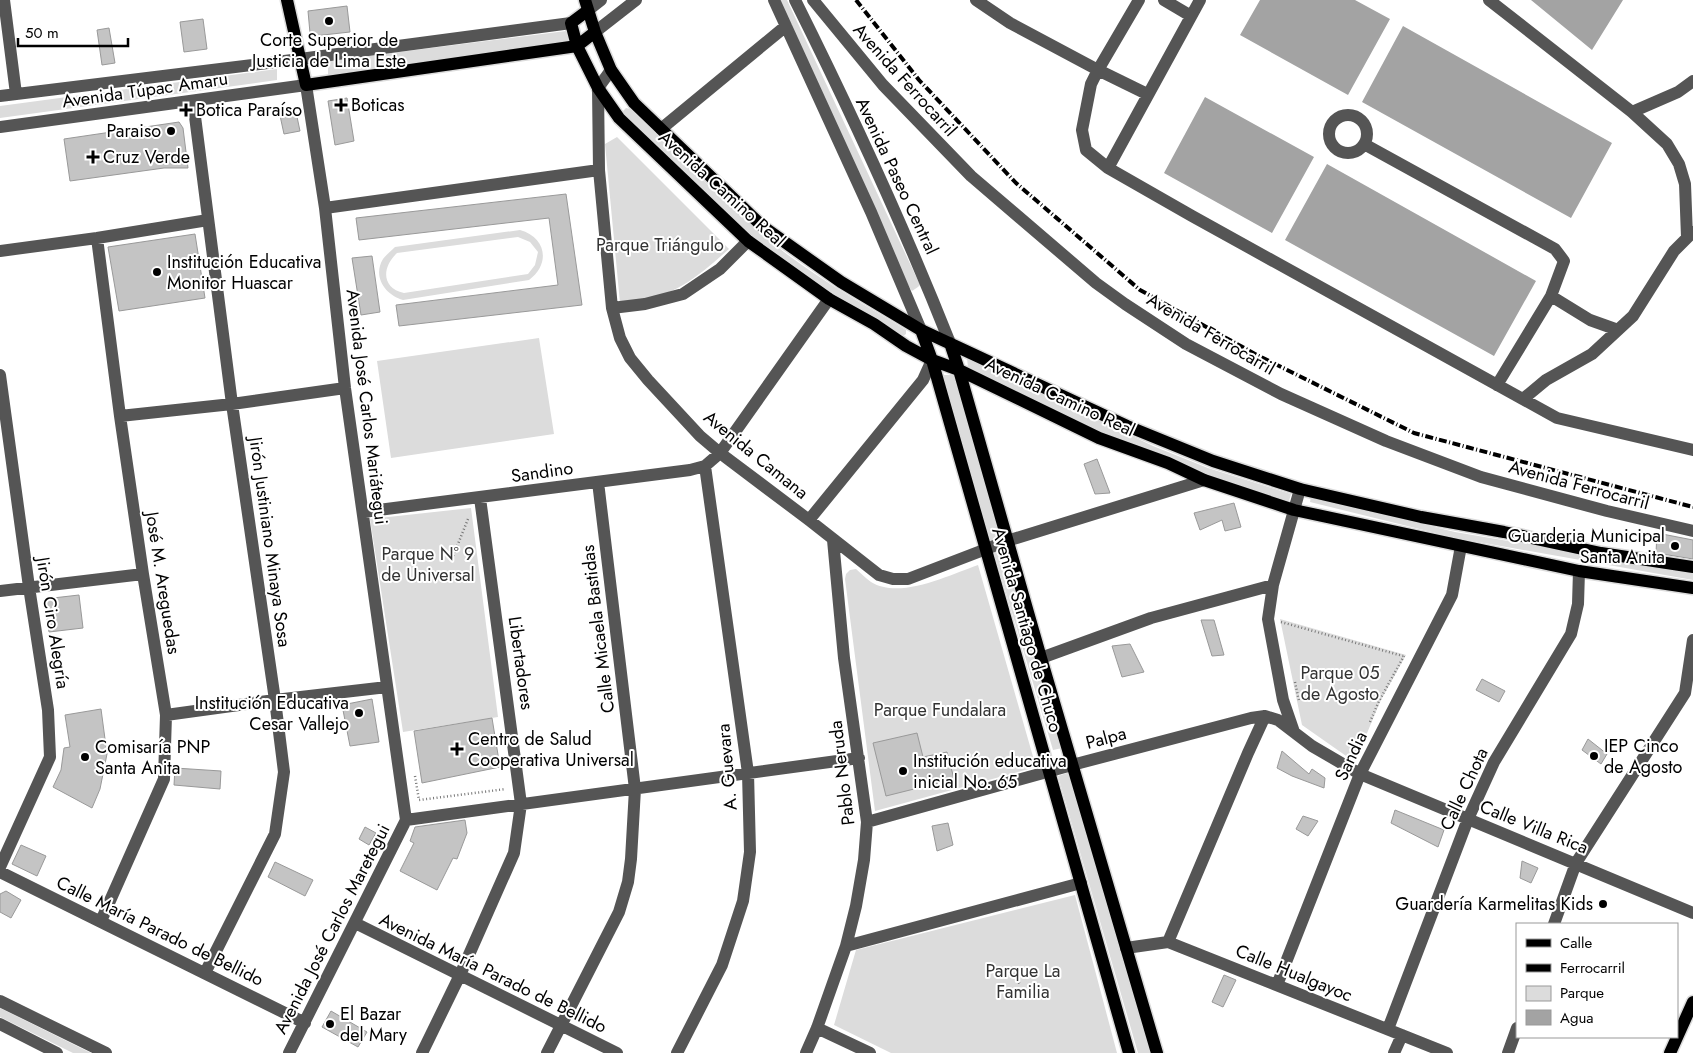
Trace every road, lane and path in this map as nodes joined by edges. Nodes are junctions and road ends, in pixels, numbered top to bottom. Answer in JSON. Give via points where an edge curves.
{"nodes":[{"id":1,"x":4,"y":0,"type":"edge"},
{"id":2,"x":288,"y":0,"type":"edge"},
{"id":3,"x":601,"y":0,"type":"edge"},
{"id":4,"x":636,"y":0,"type":"edge"},
{"id":5,"x":774,"y":0,"type":"edge"},
{"id":6,"x":796,"y":0,"type":"edge"},
{"id":7,"x":812,"y":0,"type":"edge"},
{"id":8,"x":976,"y":0,"type":"edge"},
{"id":9,"x":1139,"y":0,"type":"edge"},
{"id":10,"x":1164,"y":0,"type":"edge"},
{"id":11,"x":1200,"y":0,"type":"edge"},
{"id":12,"x":1489,"y":0,"type":"edge"},
{"id":13,"x":586,"y":6,"type":"edge"},
{"id":14,"x":1191,"y":16,"type":"junction"},
{"id":15,"x":571,"y":23,"type":"junction"},
{"id":16,"x":786,"y":26,"type":"junction"},
{"id":17,"x":595,"y":32,"type":"junction"},
{"id":18,"x":576,"y":46,"type":"junction"},
{"id":19,"x":300,"y":59,"type":"junction"},
{"id":20,"x":611,"y":70,"type":"junction"},
{"id":21,"x":1098,"y":70,"type":"junction"},
{"id":22,"x":1693,"y":80,"type":"edge"},
{"id":23,"x":306,"y":85,"type":"junction"},
{"id":24,"x":598,"y":88,"type":"junction"},
{"id":25,"x":16,"y":94,"type":"junction"},
{"id":26,"x":1147,"y":94,"type":"junction"},
{"id":27,"x":0,"y":96,"type":"edge"},
{"id":28,"x":193,"y":101,"type":"junction"},
{"id":29,"x":1632,"y":112,"type":"junction"},
{"id":30,"x":0,"y":127,"type":"edge"},
{"id":31,"x":661,"y":129,"type":"junction"},
{"id":32,"x":1364,"y":144,"type":"dead end"},
{"id":33,"x":1108,"y":168,"type":"junction"},
{"id":34,"x":599,"y":170,"type":"junction"},
{"id":35,"x":325,"y":208,"type":"junction"},
{"id":36,"x":208,"y":220,"type":"junction"},
{"id":37,"x":1690,"y":235,"type":"edge"},
{"id":38,"x":97,"y":238,"type":"junction"},
{"id":39,"x":748,"y":241,"type":"junction"},
{"id":40,"x":0,"y":251,"type":"edge"},
{"id":41,"x":1551,"y":296,"type":"junction"},
{"id":42,"x":830,"y":299,"type":"junction"},
{"id":43,"x":612,"y":308,"type":"junction"},
{"id":44,"x":922,"y":330,"type":"junction"},
{"id":45,"x":1618,"y":330,"type":"junction"},
{"id":46,"x":950,"y":343,"type":"junction"},
{"id":47,"x":932,"y":360,"type":"junction"},
{"id":48,"x":959,"y":370,"type":"junction"},
{"id":49,"x":0,"y":375,"type":"edge"},
{"id":50,"x":1497,"y":385,"type":"junction"},
{"id":51,"x":345,"y":388,"type":"junction"},
{"id":52,"x":1523,"y":399,"type":"junction"},
{"id":53,"x":232,"y":404,"type":"junction"},
{"id":54,"x":120,"y":416,"type":"junction"},
{"id":55,"x":1693,"y":450,"type":"edge"},
{"id":56,"x":720,"y":453,"type":"junction"},
{"id":57,"x":705,"y":466,"type":"junction"},
{"id":58,"x":1204,"y":480,"type":"junction"},
{"id":59,"x":598,"y":482,"type":"junction"},
{"id":60,"x":1300,"y":489,"type":"junction"},
{"id":61,"x":480,"y":498,"type":"junction"},
{"id":62,"x":1294,"y":510,"type":"junction"},
{"id":63,"x":363,"y":512,"type":"junction"},
{"id":64,"x":468,"y":519,"type":"dead end"},
{"id":65,"x":809,"y":520,"type":"junction"},
{"id":66,"x":1693,"y":531,"type":"edge"},
{"id":67,"x":833,"y":540,"type":"junction"},
{"id":68,"x":1007,"y":541,"type":"junction"},
{"id":69,"x":1461,"y":546,"type":"junction"},
{"id":70,"x":986,"y":548,"type":"junction"},
{"id":71,"x":452,"y":560,"type":"dead end"},
{"id":72,"x":1693,"y":567,"type":"edge"},
{"id":73,"x":1579,"y":572,"type":"junction"},
{"id":74,"x":143,"y":574,"type":"junction"},
{"id":75,"x":1273,"y":585,"type":"junction"},
{"id":76,"x":29,"y":587,"type":"junction"},
{"id":77,"x":1693,"y":588,"type":"edge"},
{"id":78,"x":0,"y":591,"type":"edge"},
{"id":79,"x":1268,"y":619,"type":"junction"},
{"id":80,"x":1282,"y":623,"type":"junction"},
{"id":81,"x":1284,"y":632,"type":"dead end"},
{"id":82,"x":1693,"y":640,"type":"edge"},
{"id":83,"x":1404,"y":656,"type":"junction"},
{"id":84,"x":1041,"y":658,"type":"junction"},
{"id":85,"x":1419,"y":660,"type":"junction"},
{"id":86,"x":1294,"y":676,"type":"dead end"},
{"id":87,"x":387,"y":687,"type":"junction"},
{"id":88,"x":275,"y":700,"type":"junction"},
{"id":89,"x":1299,"y":703,"type":"dead end"},
{"id":90,"x":166,"y":715,"type":"junction"},
{"id":91,"x":1265,"y":716,"type":"junction"},
{"id":92,"x":1369,"y":725,"type":"dead end"},
{"id":93,"x":1294,"y":732,"type":"junction"},
{"id":94,"x":859,"y":758,"type":"junction"},
{"id":95,"x":1072,"y":765,"type":"junction"},
{"id":96,"x":1050,"y":772,"type":"junction"},
{"id":97,"x":748,"y":773,"type":"junction"},
{"id":98,"x":1360,"y":774,"type":"junction"},
{"id":99,"x":507,"y":788,"type":"dead end"},
{"id":100,"x":635,"y":789,"type":"junction"},
{"id":101,"x":419,"y":800,"type":"dead end"},
{"id":102,"x":521,"y":804,"type":"junction"},
{"id":103,"x":1468,"y":818,"type":"junction"},
{"id":104,"x":406,"y":820,"type":"junction"},
{"id":105,"x":867,"y":822,"type":"junction"},
{"id":106,"x":1576,"y":863,"type":"junction"},
{"id":107,"x":0,"y":867,"type":"edge"},
{"id":108,"x":0,"y":872,"type":"edge"},
{"id":109,"x":1081,"y":883,"type":"junction"},
{"id":110,"x":1693,"y":913,"type":"edge"},
{"id":111,"x":100,"y":921,"type":"junction"},
{"id":112,"x":1554,"y":923,"type":"edge"},
{"id":113,"x":355,"y":924,"type":"junction"},
{"id":114,"x":1168,"y":942,"type":"junction"},
{"id":115,"x":846,"y":946,"type":"junction"},
{"id":116,"x":1126,"y":948,"type":"junction"},
{"id":117,"x":1011,"y":968,"type":"dead end"},
{"id":118,"x":205,"y":973,"type":"junction"},
{"id":119,"x":460,"y":975,"type":"junction"},
{"id":120,"x":1020,"y":985,"type":"dead end"},
{"id":121,"x":1277,"y":985,"type":"junction"},
{"id":122,"x":0,"y":1001,"type":"edge"},
{"id":123,"x":1693,"y":1002,"type":"edge"},
{"id":124,"x":305,"y":1022,"type":"junction"},
{"id":125,"x":0,"y":1024,"type":"edge"},
{"id":126,"x":561,"y":1026,"type":"junction"},
{"id":127,"x":817,"y":1028,"type":"junction"},
{"id":128,"x":1388,"y":1029,"type":"junction"},
{"id":129,"x":1516,"y":1031,"type":"edge"},
{"id":130,"x":1402,"y":1035,"type":"junction"},
{"id":131,"x":1678,"y":1035,"type":"edge"},
{"id":132,"x":1677,"y":1038,"type":"edge"},
{"id":133,"x":57,"y":1053,"type":"edge"},
{"id":134,"x":106,"y":1053,"type":"edge"},
{"id":135,"x":289,"y":1053,"type":"edge"},
{"id":136,"x":422,"y":1053,"type":"edge"},
{"id":137,"x":547,"y":1053,"type":"edge"},
{"id":138,"x":617,"y":1053,"type":"edge"},
{"id":139,"x":677,"y":1053,"type":"edge"},
{"id":140,"x":806,"y":1053,"type":"edge"},
{"id":141,"x":870,"y":1053,"type":"edge"},
{"id":142,"x":1129,"y":1053,"type":"edge"},
{"id":143,"x":1157,"y":1053,"type":"edge"},
{"id":144,"x":1394,"y":1053,"type":"edge"},
{"id":145,"x":1447,"y":1053,"type":"edge"},
{"id":146,"x":1508,"y":1053,"type":"edge"},
{"id":147,"x":1670,"y":1053,"type":"edge"}],
"edges":[{"from":1,"to":25,"type":"street"},
{"from":2,"to":19,"type":"main road","name":"Avenida José Carlos Mariátegui"},
{"from":3,"to":13,"type":"street","name":"Avenida Túpac Amaru"},
{"from":4,"to":17,"type":"street","name":"Avenida Túpac Amaru"},
{"from":5,"to":16,"type":"street"},
{"from":6,"to":46,"type":"street","name":"Avenida Paseo Central","via":[[895,210]]},
{"from":7,"to":66,"type":"street","name":"Avenida Ferrocarril","via":[[883,85],[971,176],[1096,283],[1186,344],[1289,398],[1386,441],[1481,477]]},
{"from":8,"to":21,"type":"street","via":[[1010,23]]},
{"from":9,"to":21,"type":"street"},
{"from":10,"to":14,"type":"street"},
{"from":11,"to":14,"type":"street"},
{"from":12,"to":29,"type":"street"},
{"from":13,"to":15,"type":"main road","name":"Avenida Túpac Amaru"},
{"from":13,"to":17,"type":"main road","name":"Avenida Camino Real"},
{"from":14,"to":26,"type":"street"},
{"from":15,"to":18,"type":"main road","name":"Avenida Camino Real"},
{"from":15,"to":19,"type":"street","name":"Avenida Túpac Amaru"},
{"from":16,"to":31,"type":"street"},
{"from":16,"to":44,"type":"street"},
{"from":17,"to":18,"type":"main road","name":"Avenida Túpac Amaru"},
{"from":17,"to":20,"type":"main road","name":"Avenida Camino Real"},
{"from":18,"to":23,"type":"main road","name":"Avenida Túpac Amaru"},
{"from":18,"to":24,"type":"main road","name":"Avenida Camino Real"},
{"from":19,"to":23,"type":"main road","name":"Avenida José Carlos Mariátegui"},
{"from":19,"to":25,"type":"street","name":"Avenida Túpac Amaru"},
{"from":20,"to":24,"type":"street"},
{"from":20,"to":31,"type":"main road","name":"Avenida Camino Real","via":[[634,102]]},
{"from":21,"to":26,"type":"street"},
{"from":21,"to":33,"type":"street","via":[[1091,84],[1082,130],[1086,150]]},
{"from":22,"to":29,"type":"street","via":[[1678,92]]},
{"from":23,"to":28,"type":"street","name":"Avenida Túpac Amaru"},
{"from":23,"to":35,"type":"street","name":"Avenida José Carlos Mariátegui"},
{"from":24,"to":34,"type":"street","name":"Avenida Camana"},
{"from":24,"to":39,"type":"main road","name":"Avenida Camino Real","via":[[619,118]]},
{"from":25,"to":27,"type":"street","name":"Avenida Túpac Amaru"},
{"from":26,"to":33,"type":"street"},
{"from":28,"to":30,"type":"street","name":"Avenida Túpac Amaru"},
{"from":28,"to":36,"type":"street","name":"Jirón Justiniano Minaya Sosa"},
{"from":29,"to":37,"type":"street","via":[[1667,144],[1679,164],[1685,184]]},
{"from":31,"to":44,"type":"main road","name":"Avenida Camino Real","via":[[762,226],[841,282]]},
{"from":32,"to":41,"type":"street","via":[[1555,249],[1564,260]]},
{"from":33,"to":50,"type":"street"},
{"from":34,"to":35,"type":"street"},
{"from":34,"to":43,"type":"street","name":"Avenida Camana"},
{"from":35,"to":51,"type":"street","name":"Avenida José Carlos Mariátegui"},
{"from":36,"to":38,"type":"street"},
{"from":36,"to":53,"type":"street","name":"Jirón Justiniano Minaya Sosa"},
{"from":37,"to":45,"type":"street","via":[[1674,251],[1633,316]]},
{"from":38,"to":40,"type":"street"},
{"from":38,"to":54,"type":"street","name":"José M. Areguedas"},
{"from":39,"to":42,"type":"main road","name":"Avenida Camino Real"},
{"from":39,"to":43,"type":"street","via":[[720,269],[682,294],[645,304]]},
{"from":41,"to":45,"type":"street","via":[[1590,320]]},
{"from":41,"to":50,"type":"street"},
{"from":42,"to":47,"type":"main road","name":"Avenida Camino Real"},
{"from":42,"to":56,"type":"street","name":"Sandino"},
{"from":43,"to":56,"type":"street","name":"Avenida Camana","via":[[620,338],[630,358],[654,388]]},
{"from":44,"to":46,"type":"main road","name":"Avenida Camino Real"},
{"from":44,"to":47,"type":"main road"},
{"from":45,"to":52,"type":"street","via":[[1592,354],[1546,380]]},
{"from":46,"to":48,"type":"main road","name":"Avenida Paseo Central"},
{"from":46,"to":60,"type":"main road","name":"Avenida Camino Real","via":[[1213,462]]},
{"from":47,"to":48,"type":"main road","name":"Avenida Camino Real"},
{"from":47,"to":65,"type":"street","via":[[923,380]]},
{"from":47,"to":70,"type":"main road","name":"Avenida Santiago de Chuco"},
{"from":48,"to":58,"type":"main road","name":"Avenida Camino Real","via":[[1099,438]]},
{"from":48,"to":68,"type":"main road","name":"Avenida Santiago de Chuco"},
{"from":49,"to":76,"type":"street","name":"Jirón Ciro Alegría"},
{"from":50,"to":52,"type":"street"},
{"from":51,"to":53,"type":"street"},
{"from":51,"to":63,"type":"street","name":"Avenida José Carlos Mariátegui"},
{"from":52,"to":55,"type":"street","via":[[1557,418]]},
{"from":53,"to":54,"type":"street"},
{"from":53,"to":88,"type":"street","name":"Jirón Justiniano Minaya Sosa"},
{"from":54,"to":74,"type":"street","name":"José M. Areguedas"},
{"from":56,"to":57,"type":"street","name":"Sandino"},
{"from":56,"to":65,"type":"street","name":"Avenida Camana"},
{"from":57,"to":59,"type":"street","name":"Sandino"},
{"from":57,"to":97,"type":"street","name":"A. Guevara"},
{"from":58,"to":62,"type":"main road","name":"Avenida Camino Real"},
{"from":58,"to":68,"type":"street","name":"Avenida Camana"},
{"from":59,"to":61,"type":"street","name":"Sandino"},
{"from":59,"to":100,"type":"street","name":"Calle Micaela Bastidas"},
{"from":60,"to":62,"type":"street"},
{"from":60,"to":72,"type":"main road","name":"Avenida Camino Real","via":[[1601,553]]},
{"from":61,"to":63,"type":"street","name":"Sandino"},
{"from":61,"to":102,"type":"street","name":"Libertadores"},
{"from":62,"to":69,"type":"main road","name":"Avenida Camino Real"},
{"from":62,"to":75,"type":"street"},
{"from":63,"to":87,"type":"street","name":"Avenida José Carlos Mariátegui"},
{"from":64,"to":71,"type":"path"},
{"from":65,"to":67,"type":"street","name":"Avenida Camana"},
{"from":67,"to":70,"type":"street","name":"Avenida Camana","via":[[879,575],[893,579],[908,579]]},
{"from":67,"to":94,"type":"street","name":"Pablo Neruda","via":[[844,658]]},
{"from":68,"to":70,"type":"street","name":"Avenida Camana"},
{"from":68,"to":84,"type":"main road","name":"Avenida Santiago de Chuco"},
{"from":69,"to":73,"type":"main road","name":"Avenida Camino Real"},
{"from":69,"to":85,"type":"street","name":"Sandia","via":[[1452,596]]},
{"from":70,"to":96,"type":"main road","name":"Avenida Santiago de Chuco"},
{"from":73,"to":77,"type":"main road","name":"Avenida Camino Real"},
{"from":73,"to":103,"type":"street","name":"Calle Chota","via":[[1578,604],[1571,634],[1494,762]]},
{"from":74,"to":76,"type":"street"},
{"from":74,"to":90,"type":"street","name":"José M. Areguedas"},
{"from":75,"to":79,"type":"street"},
{"from":75,"to":84,"type":"street","via":[[1151,618]]},
{"from":76,"to":78,"type":"street"},
{"from":76,"to":107,"type":"street","name":"Jirón Ciro Alegría","via":[[48,710],[50,757]]},
{"from":79,"to":80,"type":"path"},
{"from":79,"to":93,"type":"street","via":[[1283,700]]},
{"from":80,"to":81,"type":"path"},
{"from":80,"to":83,"type":"path"},
{"from":82,"to":106,"type":"street","via":[[1685,693]]},
{"from":83,"to":85,"type":"path"},
{"from":83,"to":92,"type":"path"},
{"from":84,"to":95,"type":"main road","name":"Avenida Santiago de Chuco"},
{"from":85,"to":98,"type":"street","name":"Sandia"},
{"from":86,"to":89,"type":"path"},
{"from":87,"to":88,"type":"street"},
{"from":87,"to":104,"type":"street","name":"Avenida José Carlos Mariátegui"},
{"from":88,"to":90,"type":"street"},
{"from":88,"to":118,"type":"street","name":"Jirón Justiniano Minaya Sosa","via":[[284,772],[275,834]]},
{"from":90,"to":111,"type":"street","name":"José M. Areguedas","via":[[164,779]]},
{"from":91,"to":93,"type":"street","via":[[1278,720]]},
{"from":91,"to":95,"type":"street","name":"Palpa"},
{"from":91,"to":114,"type":"street"},
{"from":93,"to":98,"type":"street","name":"Calle Villa Rica"},
{"from":94,"to":97,"type":"street"},
{"from":94,"to":105,"type":"street","name":"Pablo Neruda"},
{"from":95,"to":96,"type":"street","name":"Palpa"},
{"from":95,"to":116,"type":"main road","name":"Avenida Santiago de Chuco"},
{"from":96,"to":105,"type":"street","name":"Palpa"},
{"from":96,"to":109,"type":"main road","name":"Avenida Santiago de Chuco"},
{"from":97,"to":100,"type":"street"},
{"from":97,"to":139,"type":"street","name":"A. Guevara","via":[[750,852],[743,901],[722,966]]},
{"from":98,"to":103,"type":"street","name":"Calle Villa Rica"},
{"from":98,"to":121,"type":"street","name":"Sandia"},
{"from":99,"to":101,"type":"path"},
{"from":100,"to":102,"type":"street"},
{"from":100,"to":126,"type":"street","name":"Calle Micaela Bastidas","via":[[629,875],[619,912]]},
{"from":102,"to":104,"type":"street"},
{"from":102,"to":119,"type":"street","name":"Libertadores","via":[[514,852]]},
{"from":103,"to":106,"type":"street","name":"Calle Villa Rica"},
{"from":103,"to":128,"type":"street","name":"Calle Chota"},
{"from":104,"to":113,"type":"street","name":"Avenida José Carlos Maretegui"},
{"from":105,"to":115,"type":"street","name":"Pablo Neruda","via":[[864,860]]},
{"from":106,"to":110,"type":"street","name":"Calle Villa Rica"},
{"from":106,"to":112,"type":"street"},
{"from":108,"to":111,"type":"street","name":"Calle María Parado de Bellido"},
{"from":109,"to":115,"type":"street"},
{"from":109,"to":142,"type":"main road","name":"Avenida Santiago de Chuco"},
{"from":111,"to":118,"type":"street","name":"Calle María Parado de Bellido"},
{"from":113,"to":119,"type":"street","name":"Avenida María Parado de Bellido"},
{"from":113,"to":124,"type":"street","name":"Avenida José Carlos Maretegui"},
{"from":114,"to":116,"type":"street","name":"Calle Hualgayoc"},
{"from":114,"to":121,"type":"street","name":"Calle Hualgayoc"},
{"from":115,"to":127,"type":"street","name":"Pablo Neruda"},
{"from":116,"to":143,"type":"main road","name":"Avenida Santiago de Chuco"},
{"from":117,"to":120,"type":"path"},
{"from":118,"to":124,"type":"street","name":"Calle María Parado de Bellido"},
{"from":119,"to":126,"type":"street","name":"Avenida María Parado de Bellido"},
{"from":119,"to":136,"type":"street","name":"Libertadores"},
{"from":121,"to":128,"type":"street","name":"Calle Hualgayoc"},
{"from":122,"to":134,"type":"street"},
{"from":123,"to":131,"type":"main road"},
{"from":124,"to":135,"type":"street","name":"Avenida José Carlos Maretegui"},
{"from":125,"to":133,"type":"street"},
{"from":126,"to":137,"type":"street","name":"Calle Micaela Bastidas"},
{"from":126,"to":138,"type":"street","name":"Avenida María Parado de Bellido"},
{"from":127,"to":140,"type":"street","name":"Pablo Neruda"},
{"from":127,"to":141,"type":"street"},
{"from":128,"to":130,"type":"street","name":"Calle Hualgayoc"},
{"from":129,"to":146,"type":"street"},
{"from":130,"to":144,"type":"street"},
{"from":130,"to":145,"type":"street","name":"Calle Hualgayoc"},
{"from":132,"to":147,"type":"main road"}]}
